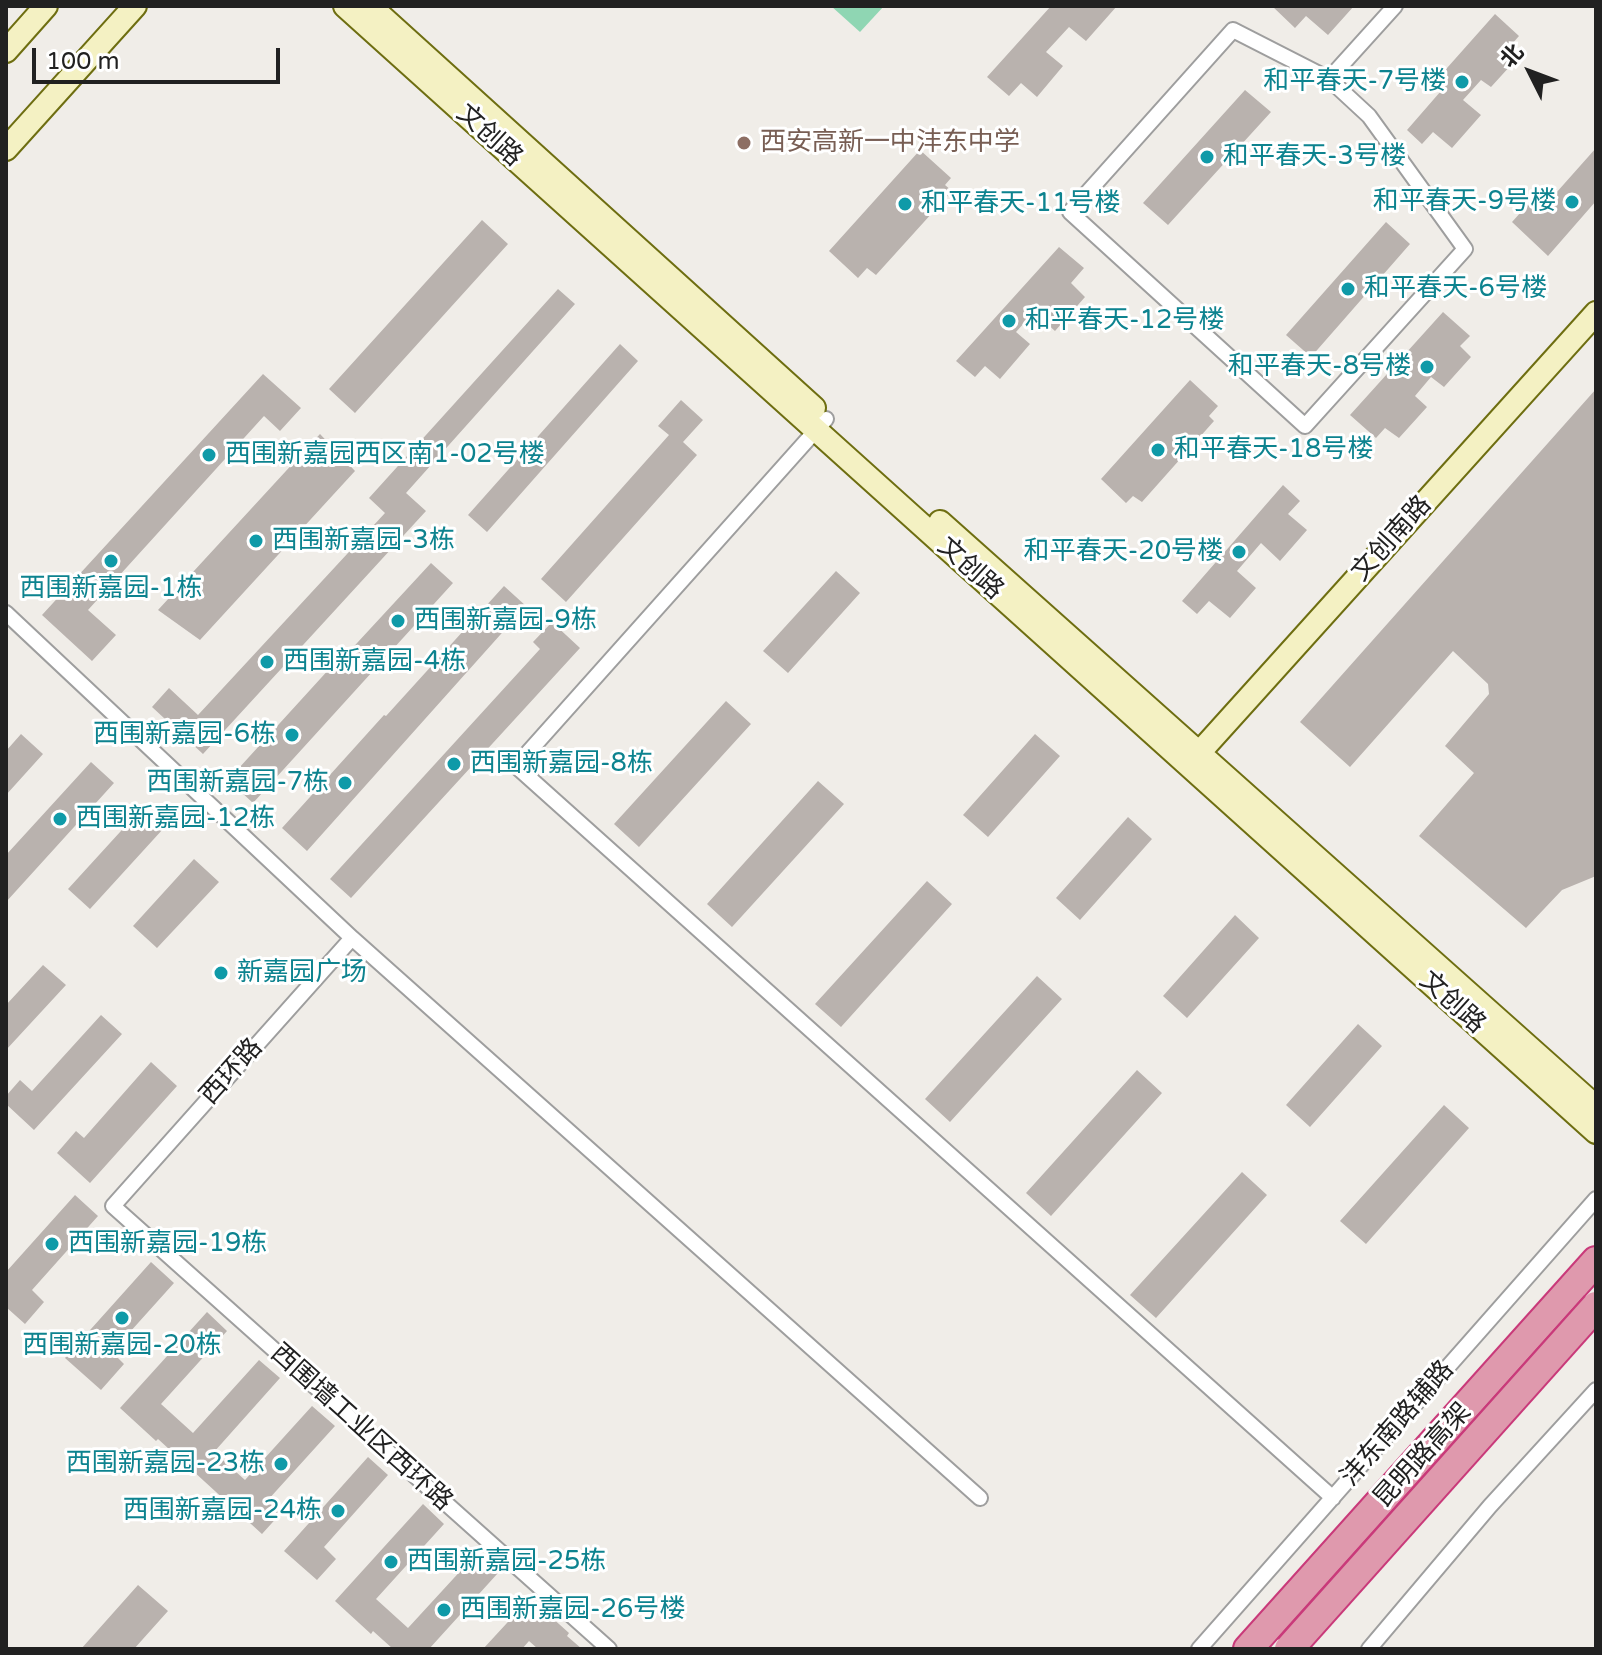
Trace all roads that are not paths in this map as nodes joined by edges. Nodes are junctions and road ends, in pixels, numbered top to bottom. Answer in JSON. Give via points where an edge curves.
{"nodes":[{"id":1,"x":46,"y":6,"type":"edge"},
{"id":2,"x":135,"y":6,"type":"edge"},
{"id":3,"x":345,"y":6,"type":"edge"},
{"id":4,"x":370,"y":6,"type":"edge"},
{"id":5,"x":1395,"y":6,"type":"edge"},
{"id":6,"x":6,"y":51,"type":"edge"},
{"id":7,"x":1329,"y":79,"type":"junction"},
{"id":8,"x":6,"y":149,"type":"edge"},
{"id":9,"x":1596,"y":313,"type":"edge"},
{"id":10,"x":821,"y":425,"type":"junction"},
{"id":11,"x":6,"y":613,"type":"edge"},
{"id":12,"x":1194,"y":759,"type":"junction"},
{"id":13,"x":352,"y":938,"type":"junction"},
{"id":14,"x":1596,"y":1107,"type":"edge"},
{"id":15,"x":1596,"y":1132,"type":"edge"},
{"id":16,"x":1596,"y":1199,"type":"edge"},
{"id":17,"x":113,"y":1206,"type":"joint"},
{"id":18,"x":1596,"y":1261,"type":"edge"},
{"id":19,"x":1596,"y":1306,"type":"edge"},
{"id":20,"x":1596,"y":1390,"type":"edge"},
{"id":21,"x":980,"y":1498,"type":"dead end"},
{"id":22,"x":1333,"y":1498,"type":"junction"},
{"id":23,"x":609,"y":1649,"type":"edge"},
{"id":24,"x":1199,"y":1649,"type":"edge"},
{"id":25,"x":1248,"y":1649,"type":"edge"},
{"id":26,"x":1289,"y":1649,"type":"edge"},
{"id":27,"x":1369,"y":1649,"type":"edge"}],
"edges":[{"from":1,"to":6,"type":"street"},
{"from":2,"to":8,"type":"street"},
{"from":3,"to":10,"type":"street","name":"文创路"},
{"from":4,"to":10,"type":"street","name":"文创路"},
{"from":5,"to":7,"type":"street"},
{"from":7,"to":7,"type":"street","via":[[1233,30],[1070,212],[1305,426],[1465,249],[1369,116]]},
{"from":9,"to":12,"type":"street","name":"文创南路"},
{"from":10,"to":12,"type":"street","name":"文创路"},
{"from":10,"to":22,"type":"street","via":[[516,766]]},
{"from":11,"to":13,"type":"street"},
{"from":12,"to":14,"type":"street","name":"文创路"},
{"from":12,"to":15,"type":"street","name":"文创路"},
{"from":13,"to":17,"type":"street","name":"西环路"},
{"from":13,"to":21,"type":"street"},
{"from":16,"to":22,"type":"street","name":"沣东南路辅路"},
{"from":17,"to":23,"type":"street","name":"西围墙工业区西环路"},
{"from":18,"to":25,"type":"highway","name":"昆明路高架"},
{"from":19,"to":26,"type":"highway","name":"昆明路高架","bridge":true},
{"from":20,"to":27,"type":"street"},
{"from":22,"to":24,"type":"street","name":"沣东南路辅路"}]}
